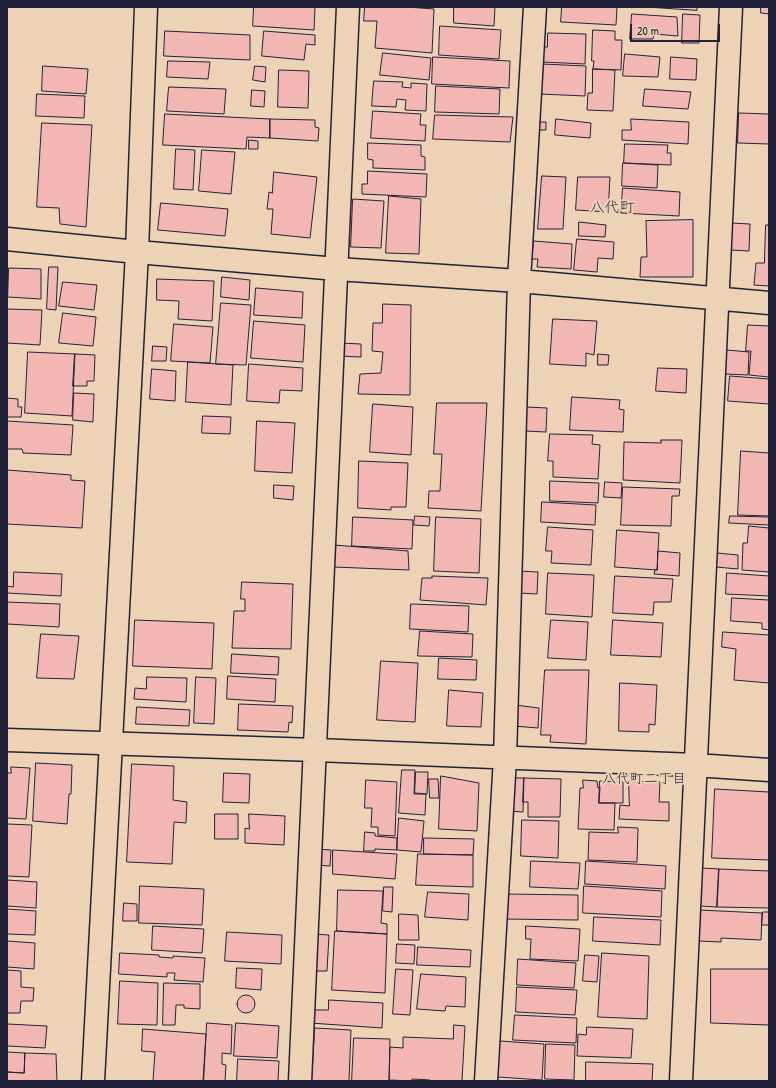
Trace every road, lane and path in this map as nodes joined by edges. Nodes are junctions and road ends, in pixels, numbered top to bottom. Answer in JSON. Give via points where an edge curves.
{"nodes":[{"id":1,"x":146,"y":7,"type":"edge"},
{"id":2,"x":348,"y":7,"type":"edge"},
{"id":3,"x":535,"y":7,"type":"edge"},
{"id":4,"x":731,"y":7,"type":"edge"},
{"id":5,"x":7,"y":239,"type":"edge"},
{"id":6,"x":137,"y":252,"type":"junction"},
{"id":7,"x":337,"y":269,"type":"junction"},
{"id":8,"x":519,"y":281,"type":"junction"},
{"id":9,"x":717,"y":298,"type":"junction"},
{"id":10,"x":769,"y":303,"type":"edge"},
{"id":11,"x":7,"y":740,"type":"edge"},
{"id":12,"x":110,"y":744,"type":"junction"},
{"id":13,"x":316,"y":750,"type":"junction"},
{"id":14,"x":505,"y":758,"type":"junction"},
{"id":15,"x":695,"y":765,"type":"junction"},
{"id":16,"x":769,"y":770,"type":"edge"},
{"id":17,"x":93,"y":1081,"type":"edge"},
{"id":18,"x":300,"y":1081,"type":"edge"},
{"id":19,"x":486,"y":1081,"type":"edge"},
{"id":20,"x":682,"y":1081,"type":"edge"}],
"edges":[{"from":1,"to":6,"type":"street"},
{"from":2,"to":7,"type":"street"},
{"from":3,"to":8,"type":"street"},
{"from":4,"to":9,"type":"street"},
{"from":5,"to":6,"type":"street"},
{"from":6,"to":7,"type":"street"},
{"from":6,"to":12,"type":"street"},
{"from":7,"to":8,"type":"street"},
{"from":7,"to":13,"type":"street"},
{"from":8,"to":9,"type":"street"},
{"from":8,"to":14,"type":"street"},
{"from":9,"to":10,"type":"street"},
{"from":9,"to":15,"type":"street"},
{"from":11,"to":12,"type":"street"},
{"from":12,"to":13,"type":"street"},
{"from":12,"to":17,"type":"street"},
{"from":13,"to":14,"type":"street"},
{"from":13,"to":18,"type":"street"},
{"from":14,"to":15,"type":"street"},
{"from":14,"to":19,"type":"street"},
{"from":15,"to":16,"type":"street"},
{"from":15,"to":20,"type":"street"}]}
